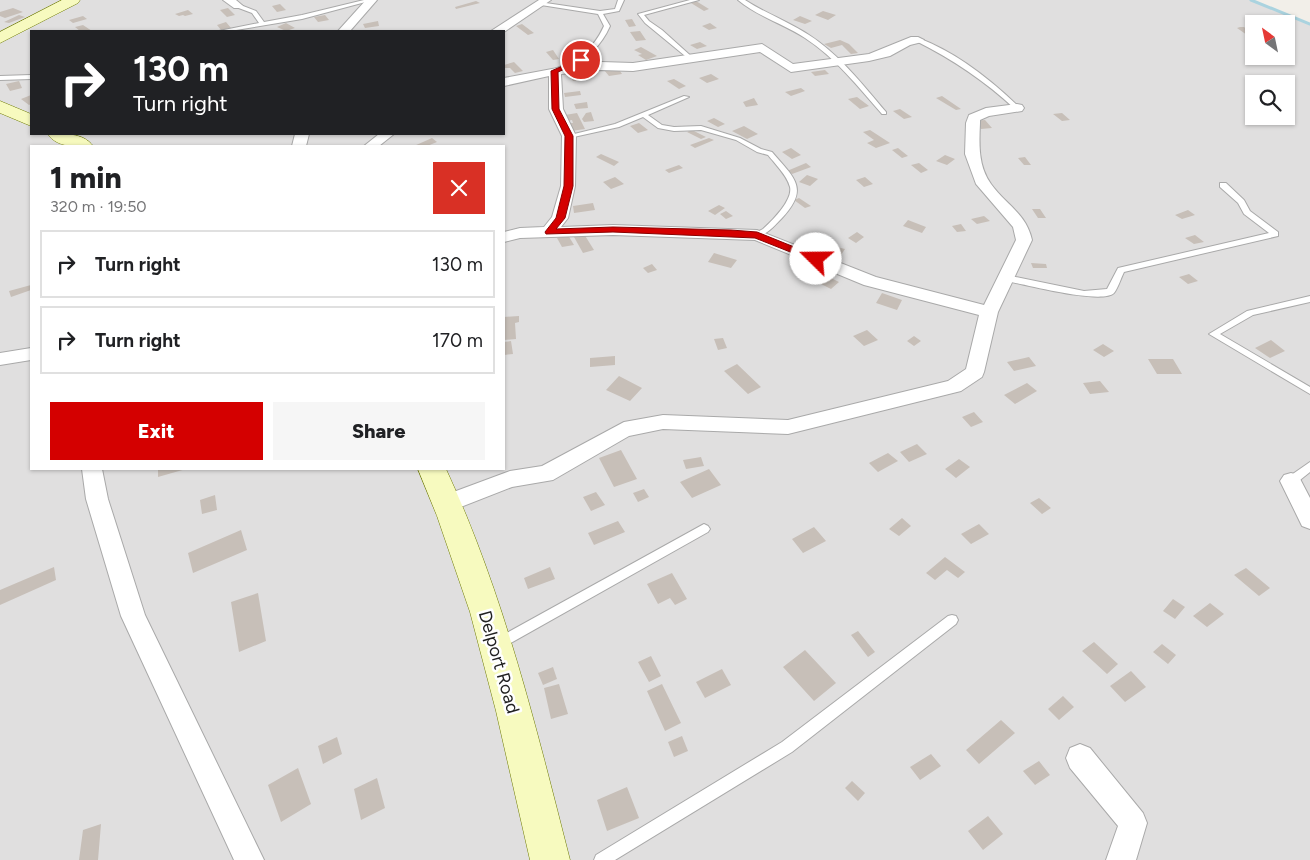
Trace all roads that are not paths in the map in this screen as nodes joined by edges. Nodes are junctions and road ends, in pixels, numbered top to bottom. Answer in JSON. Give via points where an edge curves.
{"nodes":[{"id":1,"x":73,"y":0,"type":"edge"},
{"id":2,"x":371,"y":0,"type":"edge"},
{"id":3,"x":620,"y":0,"type":"edge"},
{"id":4,"x":696,"y":0,"type":"edge"},
{"id":5,"x":741,"y":0,"type":"edge"},
{"id":6,"x":544,"y":1,"type":"edge"},
{"id":7,"x":233,"y":3,"type":"edge"},
{"id":8,"x":600,"y":13,"type":"junction"},
{"id":9,"x":262,"y":23,"type":"junction"},
{"id":10,"x":227,"y":30,"type":"edge"},
{"id":11,"x":345,"y":30,"type":"edge"},
{"id":12,"x":499,"y":30,"type":"edge"},
{"id":13,"x":0,"y":38,"type":"edge"},
{"id":14,"x":918,"y":40,"type":"joint"},
{"id":15,"x":690,"y":58,"type":"junction"},
{"id":16,"x":840,"y":63,"type":"junction"},
{"id":17,"x":555,"y":71,"type":"junction"},
{"id":18,"x":0,"y":78,"type":"edge"},
{"id":19,"x":30,"y":78,"type":"edge"},
{"id":20,"x":505,"y":82,"type":"edge"},
{"id":21,"x":686,"y":97,"type":"dead end"},
{"id":22,"x":0,"y":106,"type":"edge"},
{"id":23,"x":1017,"y":108,"type":"joint"},
{"id":24,"x":884,"y":113,"type":"dead end"},
{"id":25,"x":644,"y":115,"type":"junction"},
{"id":26,"x":30,"y":121,"type":"edge"},
{"id":27,"x":59,"y":135,"type":"edge"},
{"id":28,"x":386,"y":135,"type":"edge"},
{"id":29,"x":569,"y":136,"type":"junction"},
{"id":30,"x":81,"y":145,"type":"edge"},
{"id":31,"x":372,"y":145,"type":"edge"},
{"id":32,"x":1223,"y":184,"type":"dead end"},
{"id":33,"x":549,"y":232,"type":"junction"},
{"id":34,"x":757,"y":235,"type":"junction"},
{"id":35,"x":505,"y":237,"type":"edge"},
{"id":36,"x":1006,"y":278,"type":"junction"},
{"id":37,"x":1310,"y":299,"type":"edge"},
{"id":38,"x":989,"y":312,"type":"junction"},
{"id":39,"x":30,"y":354,"type":"edge"},
{"id":40,"x":0,"y":359,"type":"edge"},
{"id":41,"x":1310,"y":391,"type":"edge"},
{"id":42,"x":1310,"y":466,"type":"edge"},
{"id":43,"x":92,"y":470,"type":"edge"},
{"id":44,"x":432,"y":470,"type":"edge"},
{"id":45,"x":1291,"y":481,"type":"joint"},
{"id":46,"x":448,"y":503,"type":"junction"},
{"id":47,"x":1310,"y":520,"type":"edge"},
{"id":48,"x":704,"y":529,"type":"dead end"},
{"id":49,"x":952,"y":620,"type":"dead end"},
{"id":50,"x":497,"y":644,"type":"junction"},
{"id":51,"x":1080,"y":758,"type":"dead end"},
{"id":52,"x":249,"y":860,"type":"edge"},
{"id":53,"x":550,"y":860,"type":"edge"},
{"id":54,"x":601,"y":860,"type":"edge"},
{"id":55,"x":1121,"y":860,"type":"edge"}],
"edges":[{"from":1,"to":13,"type":"street"},
{"from":2,"to":9,"type":"lane"},
{"from":2,"to":11,"type":"street"},
{"from":3,"to":8,"type":"lane","via":[[617,10]]},
{"from":4,"to":15,"type":"lane","via":[[641,14]]},
{"from":5,"to":16,"type":"lane","via":[[759,13],[807,36]]},
{"from":6,"to":8,"type":"lane"},
{"from":6,"to":12,"type":"street"},
{"from":7,"to":9,"type":"lane","via":[[254,12]]},
{"from":8,"to":17,"type":"lane","via":[[607,26],[602,38],[581,60]]},
{"from":9,"to":10,"type":"lane"},
{"from":14,"to":16,"type":"street","via":[[903,42],[881,55]]},
{"from":14,"to":23,"type":"lane","via":[[969,70]]},
{"from":15,"to":16,"type":"street","via":[[762,48],[791,68]]},
{"from":15,"to":17,"type":"street","via":[[633,67],[613,64]]},
{"from":16,"to":24,"type":"lane"},
{"from":17,"to":20,"type":"street"},
{"from":17,"to":29,"type":"street","via":[[556,109]]},
{"from":18,"to":19,"type":"lane"},
{"from":21,"to":25,"type":"lane"},
{"from":22,"to":26,"type":"street"},
{"from":23,"to":36,"type":"street","via":[[981,114],[974,118],[973,123],[972,154],[983,184],[1021,226],[1024,240]]},
{"from":25,"to":29,"type":"lane","via":[[617,126]]},
{"from":25,"to":34,"type":"lane","via":[[660,127],[674,130],[701,128],[738,138],[759,151],[770,153],[787,174],[794,187],[794,196],[778,218]]},
{"from":27,"to":30,"type":"street"},
{"from":28,"to":31,"type":"street"},
{"from":29,"to":33,"type":"street","via":[[568,186],[560,218]]},
{"from":32,"to":36,"type":"lane","via":[[1247,212],[1275,234],[1121,270],[1110,292],[1084,294]]},
{"from":33,"to":34,"type":"street","via":[[613,230]]},
{"from":33,"to":35,"type":"street"},
{"from":34,"to":38,"type":"street","via":[[870,281]]},
{"from":36,"to":38,"type":"street"},
{"from":37,"to":41,"type":"lane","via":[[1250,313],[1213,334]]},
{"from":38,"to":46,"type":"street","via":[[975,372],[954,386],[788,427],[662,422],[624,430],[546,474],[510,479]]},
{"from":39,"to":40,"type":"street"},
{"from":42,"to":45,"type":"lane"},
{"from":43,"to":52,"type":"street","via":[[97,499],[133,616]]},
{"from":44,"to":46,"type":"street","name":"Delport Road"},
{"from":45,"to":47,"type":"street"},
{"from":46,"to":50,"type":"street","name":"Delport Road"},
{"from":48,"to":50,"type":"lane"},
{"from":49,"to":54,"type":"lane","via":[[787,747]]},
{"from":50,"to":53,"type":"street","name":"Delport Road"},
{"from":51,"to":55,"type":"street","via":[[1133,823]]}]}
